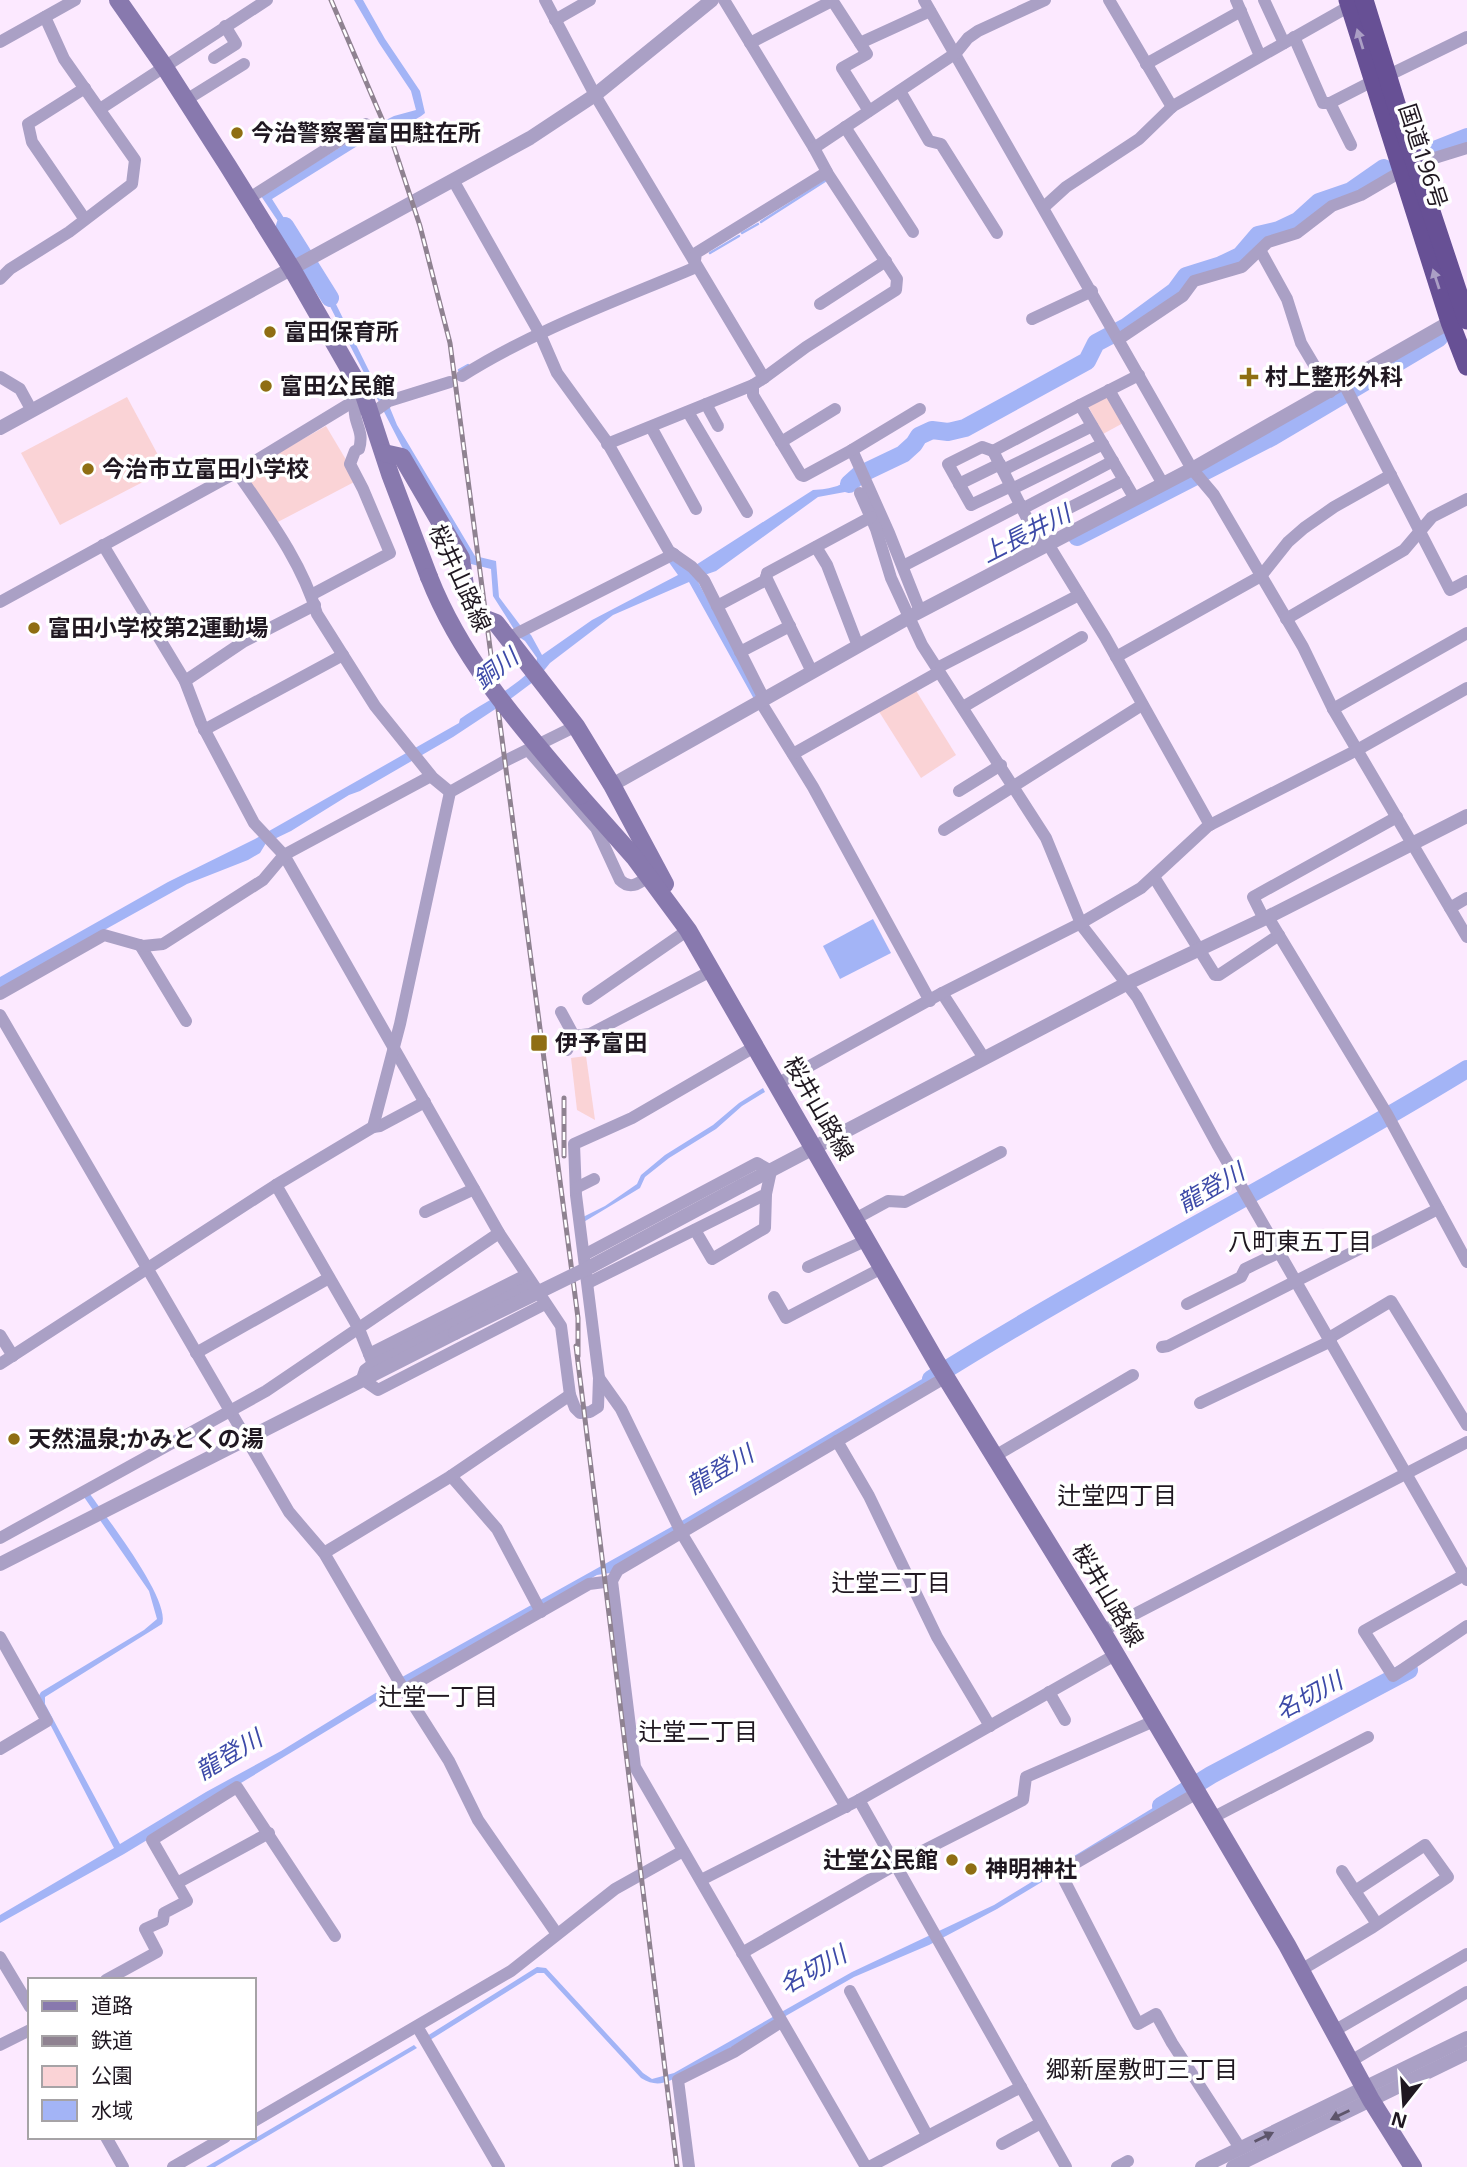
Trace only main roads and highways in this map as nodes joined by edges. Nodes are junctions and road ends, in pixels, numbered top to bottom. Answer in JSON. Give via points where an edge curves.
{"nodes":[{"id":1,"x":118,"y":0,"type":"edge"},
{"id":2,"x":1356,"y":1,"type":"edge"},
{"id":3,"x":1463,"y":319,"type":"edge"},
{"id":4,"x":1467,"y":366,"type":"edge"},
{"id":5,"x":384,"y":453,"type":"junction"},
{"id":6,"x":671,"y":908,"type":"junction"},
{"id":7,"x":1413,"y":2167,"type":"edge"}],
"edges":[{"from":1,"to":5,"type":"main road","name":"桜井山路線","via":[[292,270],[367,402]]},
{"from":2,"to":3,"type":"highway","name":"国道196号","via":[[1408,168]]},
{"from":3,"to":4,"type":"highway","name":"国道196号"},
{"from":5,"to":6,"type":"main road","name":"桜井山路線","bridge":true,"via":[[429,577],[473,663]]},
{"from":5,"to":6,"type":"main road","name":"桜井山路線","via":[[402,457],[461,558],[467,600],[475,615],[496,624],[576,726],[666,887]]},
{"from":6,"to":7,"type":"main road","name":"桜井山路線","via":[[688,930],[946,1377],[1102,1630]]}]}
